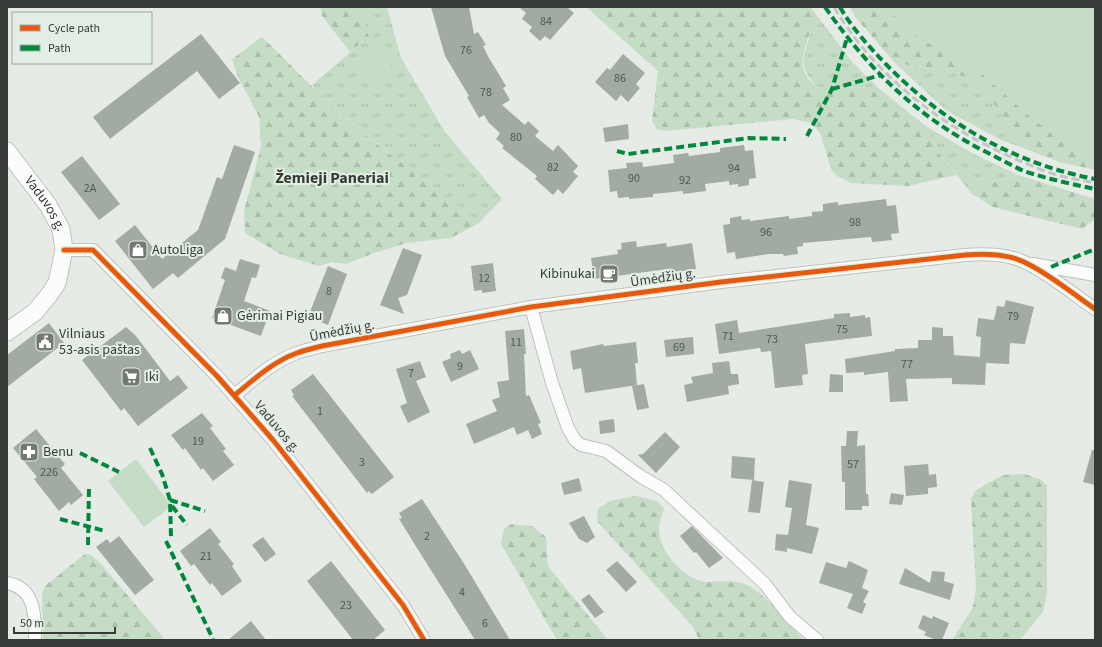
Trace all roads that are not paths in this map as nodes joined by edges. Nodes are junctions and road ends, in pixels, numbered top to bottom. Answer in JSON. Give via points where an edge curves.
{"nodes":[{"id":1,"x":7,"y":151,"type":"edge"},
{"id":2,"x":64,"y":250,"type":"junction"},
{"id":3,"x":1028,"y":263,"type":"junction"},
{"id":4,"x":1095,"y":275,"type":"edge"},
{"id":5,"x":531,"y":307,"type":"junction"},
{"id":6,"x":1095,"y":309,"type":"edge"},
{"id":7,"x":7,"y":332,"type":"edge"},
{"id":8,"x":235,"y":395,"type":"junction"},
{"id":9,"x":7,"y":583,"type":"edge"},
{"id":10,"x":35,"y":640,"type":"edge"},
{"id":11,"x":424,"y":640,"type":"edge"},
{"id":12,"x":817,"y":640,"type":"edge"}],
"edges":[{"from":1,"to":2,"type":"street","name":"Vaduvos g.","via":[[48,206],[61,229]]},
{"from":2,"to":7,"type":"street","via":[[57,283],[50,296],[35,312]]},
{"from":2,"to":8,"type":"street","name":"Vaduvos g.","via":[[93,250]]},
{"from":3,"to":4,"type":"street"},
{"from":3,"to":5,"type":"street","name":"Ūmėdžių g.","via":[[1009,257],[974,254],[721,282]]},
{"from":3,"to":6,"type":"street","name":"Ūmėdžių g."},
{"from":5,"to":8,"type":"street","name":"Ūmėdžių g.","via":[[298,353],[272,366]]},
{"from":5,"to":12,"type":"street","via":[[552,383],[568,428],[575,440],[581,445],[606,451],[664,490],[765,584],[790,617]]},
{"from":8,"to":11,"type":"street","name":"Vaduvos g.","via":[[403,605]]},
{"from":9,"to":10,"type":"street","via":[[26,592],[32,602]]}]}
